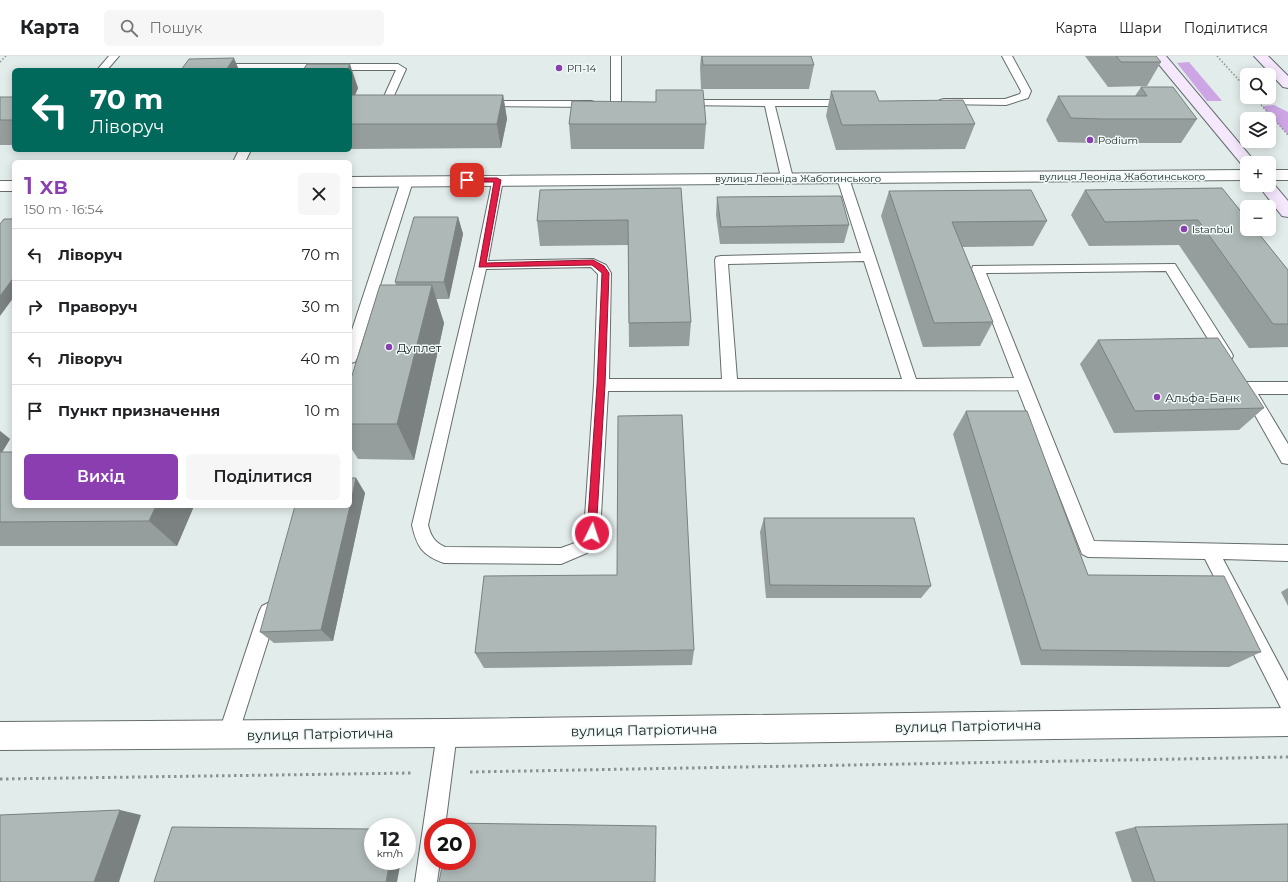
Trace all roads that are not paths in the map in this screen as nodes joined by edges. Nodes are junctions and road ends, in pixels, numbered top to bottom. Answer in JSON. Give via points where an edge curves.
{"nodes":[{"id":1,"x":114,"y":56,"type":"edge"},
{"id":2,"x":294,"y":56,"type":"edge"},
{"id":3,"x":616,"y":56,"type":"edge"},
{"id":4,"x":1007,"y":56,"type":"edge"},
{"id":5,"x":1159,"y":56,"type":"edge"},
{"id":6,"x":1260,"y":56,"type":"edge"},
{"id":7,"x":104,"y":68,"type":"edge"},
{"id":8,"x":194,"y":68,"type":"edge"},
{"id":9,"x":242,"y":68,"type":"edge"},
{"id":10,"x":288,"y":68,"type":"edge"},
{"id":11,"x":342,"y":68,"type":"edge"},
{"id":12,"x":1288,"y":84,"type":"edge"},
{"id":13,"x":935,"y":102,"type":"edge"},
{"id":14,"x":670,"y":103,"type":"edge"},
{"id":15,"x":769,"y":103,"type":"junction"},
{"id":16,"x":864,"y":103,"type":"edge"},
{"id":17,"x":412,"y":104,"type":"edge"},
{"id":18,"x":475,"y":104,"type":"edge"},
{"id":19,"x":1242,"y":156,"type":"edge"},
{"id":20,"x":1240,"y":175,"type":"edge"},
{"id":21,"x":1276,"y":175,"type":"edge"},
{"id":22,"x":1288,"y":175,"type":"edge"},
{"id":23,"x":787,"y":178,"type":"junction"},
{"id":24,"x":843,"y":178,"type":"junction"},
{"id":25,"x":497,"y":180,"type":"junction"},
{"id":26,"x":407,"y":181,"type":"junction"},
{"id":27,"x":352,"y":182,"type":"edge"},
{"id":28,"x":1272,"y":192,"type":"edge"},
{"id":29,"x":1288,"y":212,"type":"edge"},
{"id":30,"x":869,"y":257,"type":"junction"},
{"id":31,"x":482,"y":265,"type":"junction"},
{"id":32,"x":352,"y":352,"type":"edge"},
{"id":33,"x":1023,"y":384,"type":"junction"},
{"id":34,"x":601,"y":385,"type":"junction"},
{"id":35,"x":730,"y":385,"type":"junction"},
{"id":36,"x":910,"y":385,"type":"junction"},
{"id":37,"x":1247,"y":388,"type":"junction"},
{"id":38,"x":1288,"y":388,"type":"edge"},
{"id":39,"x":1288,"y":458,"type":"edge"},
{"id":40,"x":1210,"y":551,"type":"junction"},
{"id":41,"x":1288,"y":553,"type":"edge"},
{"id":42,"x":274,"y":595,"type":"edge"},
{"id":43,"x":1288,"y":701,"type":"edge"},
{"id":44,"x":1288,"y":722,"type":"edge"},
{"id":45,"x":447,"y":733,"type":"junction"},
{"id":46,"x":228,"y":735,"type":"junction"},
{"id":47,"x":0,"y":736,"type":"edge"},
{"id":48,"x":435,"y":818,"type":"edge"},
{"id":49,"x":428,"y":870,"type":"edge"},
{"id":50,"x":426,"y":882,"type":"edge"}],
"edges":[{"from":1,"to":7,"type":"lane"},
{"from":2,"to":10,"type":"lane"},
{"from":3,"to":18,"type":"lane","via":[[612,104]]},
{"from":4,"to":13,"type":"lane","via":[[1026,91],[1024,96],[1006,102]]},
{"from":5,"to":19,"type":"street"},
{"from":6,"to":12,"type":"street"},
{"from":8,"to":9,"type":"lane"},
{"from":11,"to":17,"type":"lane","via":[[398,67],[401,69],[386,103]]},
{"from":14,"to":15,"type":"lane"},
{"from":15,"to":16,"type":"lane"},
{"from":15,"to":23,"type":"lane"},
{"from":20,"to":24,"type":"street","name":"вулиця Леоніда Жаботинського"},
{"from":21,"to":22,"type":"street"},
{"from":23,"to":24,"type":"street","name":"вулиця Леоніда Жаботинського"},
{"from":23,"to":25,"type":"street","name":"вулиця Леоніда Жаботинського"},
{"from":24,"to":30,"type":"lane"},
{"from":25,"to":26,"type":"street","name":"вулиця Леоніда Жаботинського"},
{"from":25,"to":31,"type":"lane"},
{"from":26,"to":27,"type":"street","name":"вулиця Леоніда Жаботинського"},
{"from":26,"to":32,"type":"lane"},
{"from":28,"to":29,"type":"street"},
{"from":30,"to":35,"type":"lane","via":[[720,260]]},
{"from":30,"to":36,"type":"lane"},
{"from":31,"to":34,"type":"lane","via":[[593,263],[601,268],[605,273]]},
{"from":31,"to":34,"type":"lane","via":[[420,525],[424,540],[431,550],[444,556],[561,556],[581,548],[592,533]]},
{"from":33,"to":36,"type":"lane"},
{"from":33,"to":37,"type":"lane","via":[[978,269],[1170,267]]},
{"from":33,"to":40,"type":"lane","via":[[1088,549]]},
{"from":34,"to":35,"type":"lane"},
{"from":35,"to":36,"type":"lane"},
{"from":37,"to":38,"type":"lane"},
{"from":37,"to":39,"type":"lane"},
{"from":40,"to":41,"type":"lane"},
{"from":40,"to":43,"type":"lane"},
{"from":42,"to":46,"type":"lane"},
{"from":44,"to":45,"type":"street","name":"вулиця Патріотична"},
{"from":45,"to":46,"type":"street","name":"вулиця Патріотична"},
{"from":45,"to":48,"type":"lane"},
{"from":46,"to":47,"type":"street","name":"вулиця Патріотична"},
{"from":49,"to":50,"type":"lane"}]}
